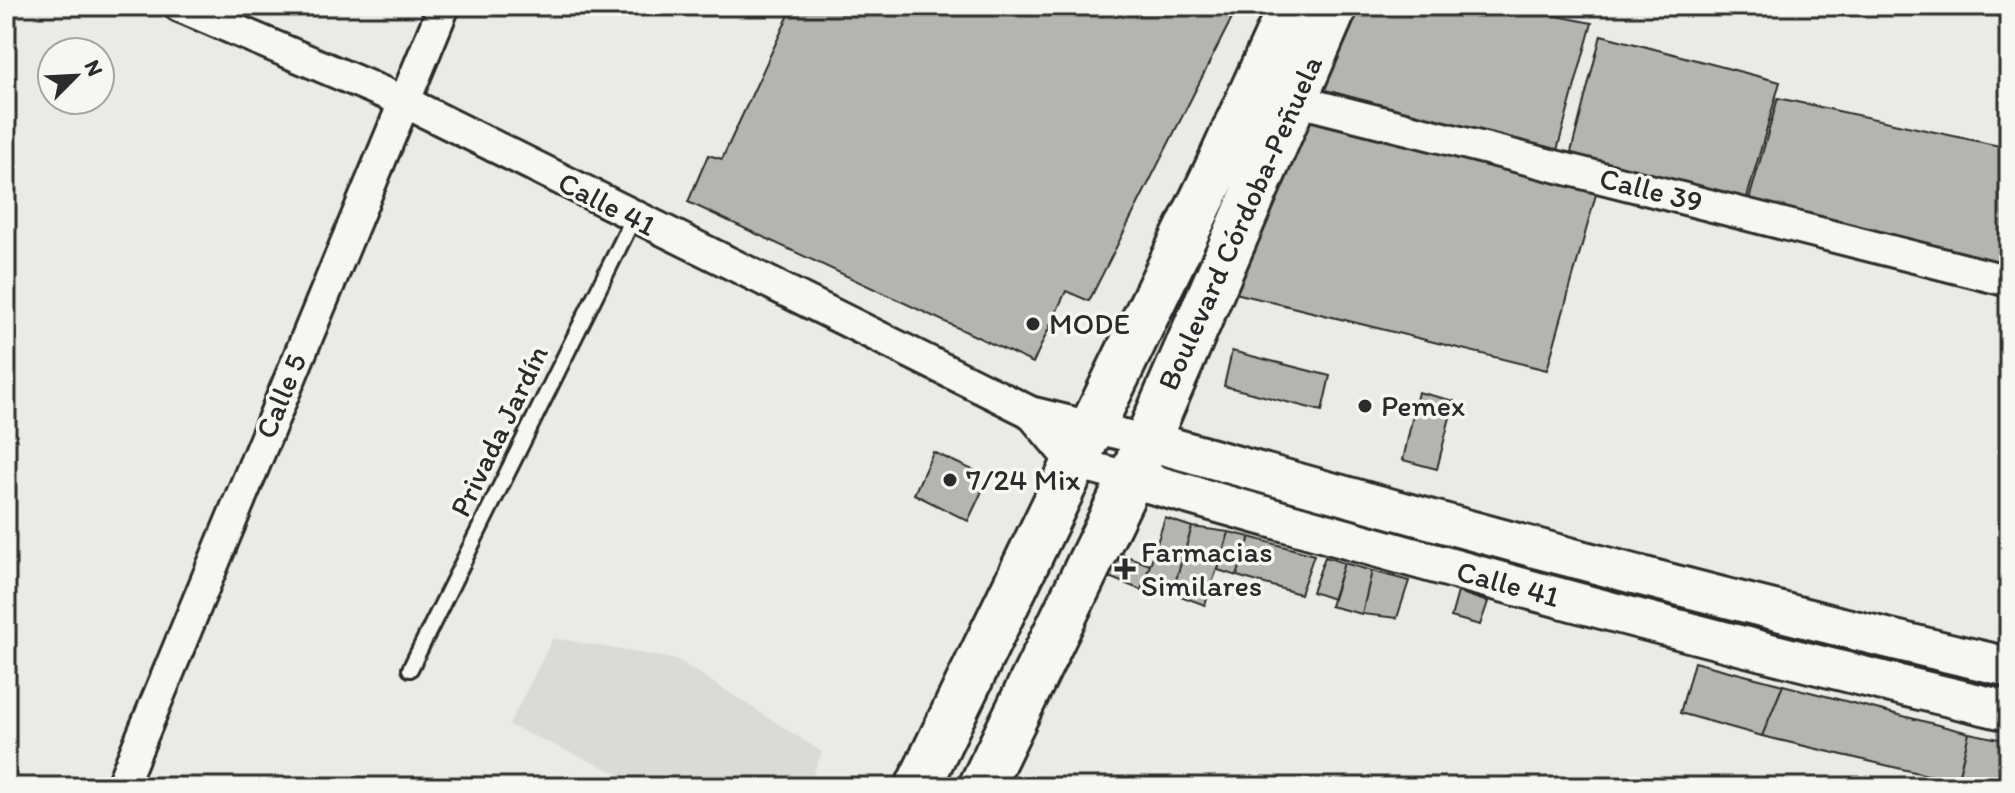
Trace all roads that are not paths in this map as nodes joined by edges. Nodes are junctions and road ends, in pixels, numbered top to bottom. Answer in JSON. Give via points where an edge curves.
{"nodes":[{"id":1,"x":179,"y":6,"type":"edge"},
{"id":2,"x":444,"y":6,"type":"edge"},
{"id":3,"x":1291,"y":6,"type":"edge"},
{"id":4,"x":1335,"y":6,"type":"edge"},
{"id":5,"x":1294,"y":100,"type":"junction"},
{"id":6,"x":403,"y":101,"type":"junction"},
{"id":7,"x":1218,"y":167,"type":"junction"},
{"id":8,"x":1256,"y":188,"type":"junction"},
{"id":9,"x":634,"y":217,"type":"junction"},
{"id":10,"x":2009,"y":281,"type":"edge"},
{"id":11,"x":1030,"y":412,"type":"junction"},
{"id":12,"x":1081,"y":443,"type":"junction"},
{"id":13,"x":1138,"y":459,"type":"junction"},
{"id":14,"x":1465,"y":530,"type":"junction"},
{"id":15,"x":1451,"y":569,"type":"junction"},
{"id":16,"x":1861,"y":633,"type":"junction"},
{"id":17,"x":2009,"y":667,"type":"edge"},
{"id":18,"x":410,"y":669,"type":"dead end"},
{"id":19,"x":1848,"y":674,"type":"junction"},
{"id":20,"x":2009,"y":711,"type":"edge"},
{"id":21,"x":121,"y":787,"type":"edge"},
{"id":22,"x":918,"y":787,"type":"edge"},
{"id":23,"x":981,"y":787,"type":"edge"}],
"edges":[{"from":1,"to":6,"type":"street","name":"Calle 41"},
{"from":2,"to":6,"type":"street","name":"Calle 5"},
{"from":3,"to":7,"type":"main road","name":"Boulevard Córdoba-Peñuela"},
{"from":4,"to":5,"type":"main road","name":"Boulevard Córdoba-Peñuela"},
{"from":5,"to":8,"type":"main road","name":"Boulevard Córdoba-Peñuela"},
{"from":5,"to":10,"type":"street","name":"Calle 39"},
{"from":6,"to":9,"type":"street","name":"Calle 41"},
{"from":6,"to":21,"type":"street","name":"Calle 5"},
{"from":7,"to":8,"type":"main road"},
{"from":7,"to":12,"type":"main road","name":"Boulevard Córdoba-Peñuela"},
{"from":8,"to":13,"type":"main road","name":"Boulevard Córdoba-Peñuela"},
{"from":9,"to":11,"type":"street","name":"Calle 41"},
{"from":9,"to":18,"type":"lane","name":"Privada Jardín"},
{"from":11,"to":12,"type":"street","name":"Calle 41"},
{"from":11,"to":12,"type":"street","name":"Calle 41"},
{"from":12,"to":13,"type":"street","name":"Calle 41"},
{"from":12,"to":13,"type":"street","name":"Calle 41"},
{"from":12,"to":22,"type":"main road","name":"Boulevard Córdoba-Peñuela"},
{"from":13,"to":14,"type":"street","name":"Calle 41"},
{"from":13,"to":15,"type":"street","name":"Calle 41"},
{"from":13,"to":23,"type":"main road","name":"Boulevard Córdoba-Peñuela"},
{"from":14,"to":15,"type":"street"},
{"from":14,"to":16,"type":"street","name":"Calle 41"},
{"from":15,"to":19,"type":"street","name":"Calle 41"},
{"from":16,"to":17,"type":"street","name":"Calle 41"},
{"from":16,"to":19,"type":"street"},
{"from":19,"to":20,"type":"street","name":"Calle 41"}]}
